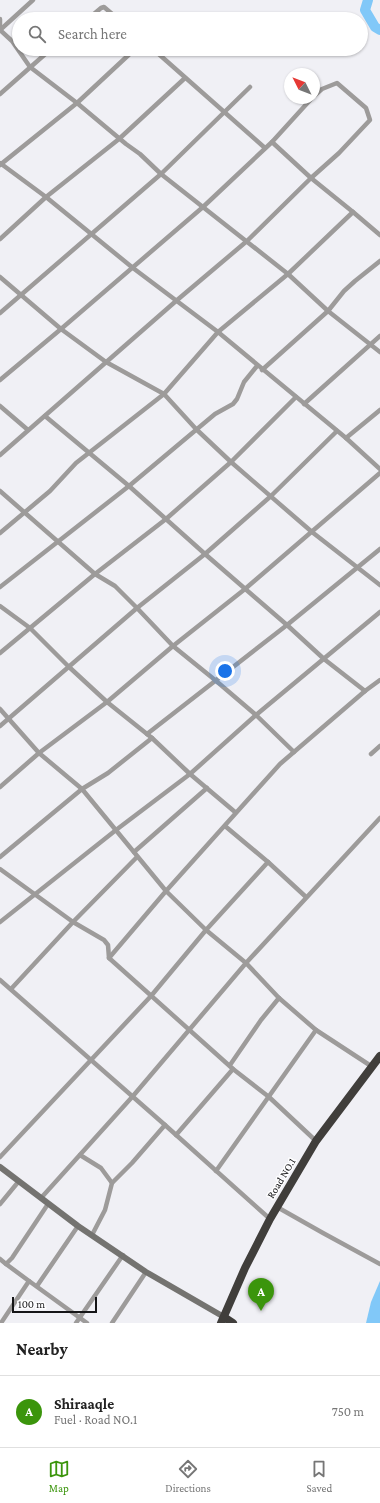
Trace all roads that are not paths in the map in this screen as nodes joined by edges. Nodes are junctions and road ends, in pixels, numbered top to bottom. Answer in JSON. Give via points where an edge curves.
{"nodes":[{"id":1,"x":34,"y":0,"type":"edge"},
{"id":2,"x":20,"y":12,"type":"edge"},
{"id":3,"x":96,"y":12,"type":"edge"},
{"id":4,"x":110,"y":12,"type":"edge"},
{"id":5,"x":0,"y":19,"type":"edge"},
{"id":6,"x":12,"y":19,"type":"edge"},
{"id":7,"x":0,"y":30,"type":"edge"},
{"id":8,"x":12,"y":41,"type":"edge"},
{"id":9,"x":22,"y":56,"type":"edge"},
{"id":10,"x":43,"y":56,"type":"edge"},
{"id":11,"x":127,"y":56,"type":"edge"},
{"id":12,"x":161,"y":56,"type":"edge"},
{"id":13,"x":30,"y":67,"type":"junction"},
{"id":14,"x":185,"y":78,"type":"junction"},
{"id":15,"x":250,"y":87,"type":"dead end"},
{"id":16,"x":320,"y":91,"type":"edge"},
{"id":17,"x":0,"y":94,"type":"edge"},
{"id":18,"x":77,"y":103,"type":"junction"},
{"id":19,"x":307,"y":104,"type":"edge"},
{"id":20,"x":224,"y":112,"type":"junction"},
{"id":21,"x":119,"y":139,"type":"junction"},
{"id":22,"x":272,"y":142,"type":"junction"},
{"id":23,"x":265,"y":148,"type":"junction"},
{"id":24,"x":1,"y":164,"type":"edge"},
{"id":25,"x":161,"y":174,"type":"junction"},
{"id":26,"x":311,"y":178,"type":"junction"},
{"id":27,"x":46,"y":197,"type":"junction"},
{"id":28,"x":203,"y":208,"type":"junction"},
{"id":29,"x":354,"y":212,"type":"junction"},
{"id":30,"x":92,"y":234,"type":"junction"},
{"id":31,"x":380,"y":235,"type":"edge"},
{"id":32,"x":0,"y":239,"type":"edge"},
{"id":33,"x":247,"y":242,"type":"junction"},
{"id":34,"x":380,"y":261,"type":"edge"},
{"id":35,"x":133,"y":268,"type":"junction"},
{"id":36,"x":288,"y":274,"type":"junction"},
{"id":37,"x":0,"y":277,"type":"edge"},
{"id":38,"x":20,"y":295,"type":"junction"},
{"id":39,"x":176,"y":301,"type":"junction"},
{"id":40,"x":328,"y":311,"type":"junction"},
{"id":41,"x":0,"y":313,"type":"edge"},
{"id":42,"x":61,"y":329,"type":"junction"},
{"id":43,"x":218,"y":332,"type":"junction"},
{"id":44,"x":380,"y":336,"type":"edge"},
{"id":45,"x":370,"y":344,"type":"junction"},
{"id":46,"x":380,"y":352,"type":"edge"},
{"id":47,"x":106,"y":362,"type":"junction"},
{"id":48,"x":257,"y":366,"type":"junction"},
{"id":49,"x":262,"y":370,"type":"junction"},
{"id":50,"x":0,"y":380,"type":"edge"},
{"id":51,"x":164,"y":394,"type":"junction"},
{"id":52,"x":296,"y":397,"type":"junction"},
{"id":53,"x":304,"y":404,"type":"junction"},
{"id":54,"x":0,"y":406,"type":"edge"},
{"id":55,"x":380,"y":410,"type":"edge"},
{"id":56,"x":45,"y":416,"type":"junction"},
{"id":57,"x":196,"y":429,"type":"junction"},
{"id":58,"x":28,"y":430,"type":"junction"},
{"id":59,"x":337,"y":431,"type":"junction"},
{"id":60,"x":346,"y":438,"type":"junction"},
{"id":61,"x":90,"y":452,"type":"junction"},
{"id":62,"x":0,"y":455,"type":"edge"},
{"id":63,"x":231,"y":462,"type":"junction"},
{"id":64,"x":380,"y":468,"type":"edge"},
{"id":65,"x":380,"y":473,"type":"edge"},
{"id":66,"x":129,"y":486,"type":"junction"},
{"id":67,"x":0,"y":492,"type":"edge"},
{"id":68,"x":270,"y":496,"type":"junction"},
{"id":69,"x":24,"y":513,"type":"junction"},
{"id":70,"x":166,"y":519,"type":"junction"},
{"id":71,"x":312,"y":532,"type":"junction"},
{"id":72,"x":0,"y":533,"type":"edge"},
{"id":73,"x":57,"y":542,"type":"junction"},
{"id":74,"x":380,"y":549,"type":"edge"},
{"id":75,"x":205,"y":554,"type":"junction"},
{"id":76,"x":357,"y":568,"type":"junction"},
{"id":77,"x":95,"y":574,"type":"junction"},
{"id":78,"x":380,"y":585,"type":"edge"},
{"id":79,"x":0,"y":587,"type":"edge"},
{"id":80,"x":245,"y":589,"type":"junction"},
{"id":81,"x":0,"y":606,"type":"edge"},
{"id":82,"x":137,"y":608,"type":"junction"},
{"id":83,"x":380,"y":612,"type":"edge"},
{"id":84,"x":287,"y":624,"type":"junction"},
{"id":85,"x":30,"y":628,"type":"junction"},
{"id":86,"x":173,"y":646,"type":"junction"},
{"id":87,"x":0,"y":653,"type":"edge"},
{"id":88,"x":324,"y":659,"type":"junction"},
{"id":89,"x":68,"y":666,"type":"junction"},
{"id":90,"x":215,"y":680,"type":"junction"},
{"id":91,"x":379,"y":682,"type":"edge"},
{"id":92,"x":365,"y":690,"type":"junction"},
{"id":93,"x":107,"y":702,"type":"junction"},
{"id":94,"x":0,"y":710,"type":"edge"},
{"id":95,"x":256,"y":715,"type":"junction"},
{"id":96,"x":8,"y":719,"type":"junction"},
{"id":97,"x":0,"y":726,"type":"edge"},
{"id":98,"x":147,"y":734,"type":"junction"},
{"id":99,"x":152,"y":738,"type":"junction"},
{"id":100,"x":380,"y":746,"type":"edge"},
{"id":101,"x":294,"y":752,"type":"junction"},
{"id":102,"x":39,"y":753,"type":"junction"},
{"id":103,"x":371,"y":754,"type":"dead end"},
{"id":104,"x":190,"y":774,"type":"junction"},
{"id":105,"x":0,"y":787,"type":"edge"},
{"id":106,"x":207,"y":788,"type":"junction"},
{"id":107,"x":82,"y":789,"type":"junction"},
{"id":108,"x":235,"y":812,"type":"junction"},
{"id":109,"x":380,"y":818,"type":"edge"},
{"id":110,"x":225,"y":826,"type":"junction"},
{"id":111,"x":116,"y":830,"type":"junction"},
{"id":112,"x":136,"y":855,"type":"junction"},
{"id":113,"x":0,"y":857,"type":"edge"},
{"id":114,"x":268,"y":862,"type":"junction"},
{"id":115,"x":0,"y":869,"type":"edge"},
{"id":116,"x":166,"y":891,"type":"junction"},
{"id":117,"x":34,"y":894,"type":"junction"},
{"id":118,"x":306,"y":897,"type":"junction"},
{"id":119,"x":0,"y":922,"type":"edge"},
{"id":120,"x":73,"y":922,"type":"junction"},
{"id":121,"x":206,"y":930,"type":"junction"},
{"id":122,"x":109,"y":958,"type":"junction"},
{"id":123,"x":246,"y":963,"type":"junction"},
{"id":124,"x":0,"y":980,"type":"edge"},
{"id":125,"x":11,"y":989,"type":"junction"},
{"id":126,"x":151,"y":996,"type":"junction"},
{"id":127,"x":279,"y":998,"type":"junction"},
{"id":128,"x":190,"y":1029,"type":"junction"},
{"id":129,"x":316,"y":1030,"type":"junction"},
{"id":130,"x":380,"y":1056,"type":"edge"},
{"id":131,"x":90,"y":1060,"type":"junction"},
{"id":132,"x":371,"y":1066,"type":"junction"},
{"id":133,"x":231,"y":1067,"type":"junction"},
{"id":134,"x":133,"y":1096,"type":"junction"},
{"id":135,"x":269,"y":1097,"type":"junction"},
{"id":136,"x":165,"y":1125,"type":"junction"},
{"id":137,"x":176,"y":1135,"type":"junction"},
{"id":138,"x":316,"y":1141,"type":"junction"},
{"id":139,"x":80,"y":1155,"type":"junction"},
{"id":140,"x":0,"y":1157,"type":"edge"},
{"id":141,"x":0,"y":1167,"type":"edge"},
{"id":142,"x":216,"y":1171,"type":"junction"},
{"id":143,"x":19,"y":1181,"type":"junction"},
{"id":144,"x":112,"y":1183,"type":"junction"},
{"id":145,"x":41,"y":1198,"type":"junction"},
{"id":146,"x":0,"y":1204,"type":"edge"},
{"id":147,"x":48,"y":1204,"type":"junction"},
{"id":148,"x":277,"y":1206,"type":"junction"},
{"id":149,"x":270,"y":1219,"type":"junction"},
{"id":150,"x":78,"y":1226,"type":"junction"},
{"id":151,"x":92,"y":1235,"type":"junction"},
{"id":152,"x":123,"y":1255,"type":"junction"},
{"id":153,"x":0,"y":1259,"type":"edge"},
{"id":154,"x":6,"y":1264,"type":"junction"},
{"id":155,"x":380,"y":1264,"type":"edge"},
{"id":156,"x":146,"y":1272,"type":"junction"},
{"id":157,"x":29,"y":1281,"type":"junction"},
{"id":158,"x":37,"y":1286,"type":"junction"},
{"id":159,"x":80,"y":1318,"type":"junction"},
{"id":160,"x":222,"y":1320,"type":"edge"},
{"id":161,"x":1,"y":1323,"type":"edge"},
{"id":162,"x":76,"y":1323,"type":"edge"},
{"id":163,"x":87,"y":1323,"type":"edge"},
{"id":164,"x":112,"y":1323,"type":"edge"},
{"id":165,"x":233,"y":1323,"type":"edge"}],
"edges":[{"from":1,"to":2,"type":"street"},
{"from":3,"to":4,"type":"street","via":[[104,7]]},
{"from":5,"to":7,"type":"street"},
{"from":6,"to":7,"type":"street"},
{"from":7,"to":8,"type":"street"},
{"from":9,"to":13,"type":"street"},
{"from":10,"to":13,"type":"street"},
{"from":11,"to":18,"type":"street"},
{"from":12,"to":14,"type":"street"},
{"from":13,"to":17,"type":"street"},
{"from":13,"to":18,"type":"street"},
{"from":14,"to":20,"type":"street"},
{"from":14,"to":21,"type":"street"},
{"from":15,"to":20,"type":"street"},
{"from":16,"to":26,"type":"street","via":[[337,83],[366,108],[370,120]]},
{"from":18,"to":21,"type":"street"},
{"from":18,"to":24,"type":"street"},
{"from":19,"to":22,"type":"street"},
{"from":20,"to":23,"type":"street"},
{"from":20,"to":25,"type":"street"},
{"from":21,"to":25,"type":"street"},
{"from":21,"to":27,"type":"street"},
{"from":22,"to":23,"type":"street"},
{"from":22,"to":26,"type":"street"},
{"from":23,"to":28,"type":"street"},
{"from":24,"to":27,"type":"street"},
{"from":25,"to":28,"type":"street"},
{"from":25,"to":30,"type":"street"},
{"from":26,"to":29,"type":"street"},
{"from":26,"to":33,"type":"street"},
{"from":27,"to":30,"type":"street"},
{"from":27,"to":32,"type":"street"},
{"from":28,"to":33,"type":"street"},
{"from":28,"to":35,"type":"street"},
{"from":29,"to":31,"type":"street"},
{"from":29,"to":36,"type":"street"},
{"from":30,"to":35,"type":"street"},
{"from":30,"to":38,"type":"street"},
{"from":33,"to":36,"type":"street"},
{"from":33,"to":39,"type":"street"},
{"from":34,"to":40,"type":"street","via":[[344,291]]},
{"from":35,"to":39,"type":"street"},
{"from":35,"to":42,"type":"street"},
{"from":36,"to":40,"type":"street"},
{"from":36,"to":43,"type":"street"},
{"from":37,"to":38,"type":"street"},
{"from":38,"to":41,"type":"street"},
{"from":38,"to":42,"type":"street"},
{"from":39,"to":43,"type":"street"},
{"from":39,"to":47,"type":"street"},
{"from":40,"to":45,"type":"street"},
{"from":40,"to":49,"type":"street"},
{"from":42,"to":47,"type":"street"},
{"from":42,"to":50,"type":"street"},
{"from":43,"to":48,"type":"street"},
{"from":43,"to":51,"type":"street"},
{"from":44,"to":45,"type":"street"},
{"from":45,"to":46,"type":"street"},
{"from":45,"to":53,"type":"street"},
{"from":47,"to":51,"type":"street"},
{"from":47,"to":56,"type":"street"},
{"from":48,"to":49,"type":"street"},
{"from":48,"to":57,"type":"street","via":[[244,382],[233,404]]},
{"from":49,"to":52,"type":"street"},
{"from":51,"to":57,"type":"street"},
{"from":51,"to":61,"type":"street"},
{"from":52,"to":53,"type":"street"},
{"from":52,"to":63,"type":"street"},
{"from":53,"to":59,"type":"street"},
{"from":54,"to":58,"type":"street"},
{"from":55,"to":60,"type":"street"},
{"from":56,"to":58,"type":"street"},
{"from":56,"to":61,"type":"street"},
{"from":57,"to":63,"type":"street"},
{"from":57,"to":66,"type":"street"},
{"from":58,"to":62,"type":"street"},
{"from":59,"to":60,"type":"street"},
{"from":59,"to":68,"type":"street"},
{"from":60,"to":64,"type":"street"},
{"from":61,"to":66,"type":"street"},
{"from":61,"to":69,"type":"street","via":[[76,462],[50,491]]},
{"from":63,"to":68,"type":"street"},
{"from":63,"to":70,"type":"street"},
{"from":65,"to":71,"type":"street"},
{"from":66,"to":70,"type":"street"},
{"from":66,"to":73,"type":"street"},
{"from":67,"to":69,"type":"street"},
{"from":68,"to":71,"type":"street"},
{"from":68,"to":75,"type":"street"},
{"from":69,"to":72,"type":"street"},
{"from":69,"to":73,"type":"street"},
{"from":70,"to":75,"type":"street"},
{"from":70,"to":77,"type":"street"},
{"from":71,"to":76,"type":"street"},
{"from":71,"to":80,"type":"street"},
{"from":73,"to":77,"type":"street"},
{"from":73,"to":79,"type":"street"},
{"from":74,"to":76,"type":"street"},
{"from":75,"to":80,"type":"street"},
{"from":75,"to":82,"type":"street"},
{"from":76,"to":78,"type":"street"},
{"from":76,"to":84,"type":"street"},
{"from":77,"to":82,"type":"street","via":[[115,586]]},
{"from":77,"to":85,"type":"street"},
{"from":80,"to":84,"type":"street"},
{"from":80,"to":86,"type":"street"},
{"from":81,"to":85,"type":"street"},
{"from":82,"to":86,"type":"street"},
{"from":82,"to":89,"type":"street"},
{"from":83,"to":88,"type":"street"},
{"from":84,"to":88,"type":"street"},
{"from":84,"to":90,"type":"street"},
{"from":85,"to":87,"type":"street"},
{"from":85,"to":89,"type":"street"},
{"from":86,"to":90,"type":"street"},
{"from":86,"to":93,"type":"street"},
{"from":88,"to":92,"type":"street"},
{"from":88,"to":95,"type":"street"},
{"from":89,"to":93,"type":"street"},
{"from":89,"to":96,"type":"street"},
{"from":90,"to":95,"type":"street"},
{"from":90,"to":98,"type":"street"},
{"from":91,"to":92,"type":"street"},
{"from":92,"to":101,"type":"street"},
{"from":93,"to":98,"type":"street"},
{"from":93,"to":102,"type":"street"},
{"from":94,"to":96,"type":"street"},
{"from":95,"to":101,"type":"street"},
{"from":95,"to":104,"type":"street"},
{"from":96,"to":97,"type":"street"},
{"from":96,"to":102,"type":"street"},
{"from":98,"to":99,"type":"street"},
{"from":99,"to":104,"type":"street"},
{"from":99,"to":107,"type":"street","via":[[108,773]]},
{"from":100,"to":103,"type":"street"},
{"from":101,"to":108,"type":"street"},
{"from":102,"to":105,"type":"street"},
{"from":102,"to":107,"type":"street"},
{"from":104,"to":106,"type":"street"},
{"from":104,"to":111,"type":"street"},
{"from":106,"to":108,"type":"street"},
{"from":106,"to":112,"type":"street"},
{"from":107,"to":111,"type":"street"},
{"from":107,"to":113,"type":"street"},
{"from":108,"to":110,"type":"street"},
{"from":109,"to":118,"type":"street"},
{"from":110,"to":114,"type":"street"},
{"from":110,"to":116,"type":"street"},
{"from":111,"to":112,"type":"street"},
{"from":111,"to":117,"type":"street"},
{"from":112,"to":116,"type":"street"},
{"from":112,"to":120,"type":"street"},
{"from":114,"to":118,"type":"street"},
{"from":114,"to":121,"type":"street"},
{"from":115,"to":117,"type":"street"},
{"from":116,"to":121,"type":"street"},
{"from":116,"to":122,"type":"street"},
{"from":117,"to":119,"type":"street"},
{"from":117,"to":120,"type":"street"},
{"from":118,"to":123,"type":"street"},
{"from":120,"to":122,"type":"street","via":[[104,940],[108,945]]},
{"from":120,"to":125,"type":"street"},
{"from":121,"to":123,"type":"street"},
{"from":121,"to":126,"type":"street"},
{"from":122,"to":126,"type":"street"},
{"from":123,"to":127,"type":"street"},
{"from":123,"to":128,"type":"street"},
{"from":124,"to":125,"type":"street"},
{"from":125,"to":131,"type":"street"},
{"from":126,"to":128,"type":"street"},
{"from":126,"to":131,"type":"street"},
{"from":127,"to":129,"type":"street"},
{"from":127,"to":133,"type":"street","via":[[261,1020]]},
{"from":128,"to":133,"type":"street"},
{"from":128,"to":134,"type":"street"},
{"from":129,"to":132,"type":"street"},
{"from":129,"to":135,"type":"street"},
{"from":130,"to":132,"type":"highway","name":"Road NO.1"},
{"from":131,"to":134,"type":"street"},
{"from":131,"to":140,"type":"street"},
{"from":132,"to":138,"type":"highway","name":"Road NO.1"},
{"from":133,"to":135,"type":"street"},
{"from":133,"to":137,"type":"street"},
{"from":134,"to":136,"type":"street"},
{"from":134,"to":139,"type":"street"},
{"from":135,"to":138,"type":"street"},
{"from":135,"to":142,"type":"street"},
{"from":136,"to":137,"type":"street"},
{"from":136,"to":144,"type":"street"},
{"from":137,"to":142,"type":"street"},
{"from":138,"to":148,"type":"highway","name":"Road NO.1"},
{"from":139,"to":144,"type":"street","via":[[102,1168]]},
{"from":139,"to":145,"type":"street"},
{"from":141,"to":143,"type":"street"},
{"from":142,"to":149,"type":"street"},
{"from":143,"to":145,"type":"street"},
{"from":143,"to":146,"type":"street"},
{"from":144,"to":151,"type":"street","via":[[106,1210]]},
{"from":145,"to":147,"type":"street"},
{"from":147,"to":150,"type":"street"},
{"from":147,"to":154,"type":"street"},
{"from":148,"to":149,"type":"highway","name":"Road NO.1"},
{"from":148,"to":155,"type":"street"},
{"from":149,"to":160,"type":"highway","name":"Road NO.1"},
{"from":150,"to":151,"type":"street"},
{"from":150,"to":158,"type":"street"},
{"from":151,"to":152,"type":"street"},
{"from":152,"to":156,"type":"street"},
{"from":152,"to":159,"type":"street"},
{"from":153,"to":154,"type":"street"},
{"from":154,"to":157,"type":"street"},
{"from":156,"to":160,"type":"street"},
{"from":156,"to":164,"type":"street"},
{"from":157,"to":158,"type":"street"},
{"from":157,"to":161,"type":"street"},
{"from":158,"to":159,"type":"street"},
{"from":159,"to":162,"type":"street"},
{"from":159,"to":163,"type":"street"},
{"from":160,"to":165,"type":"highway"}]}
